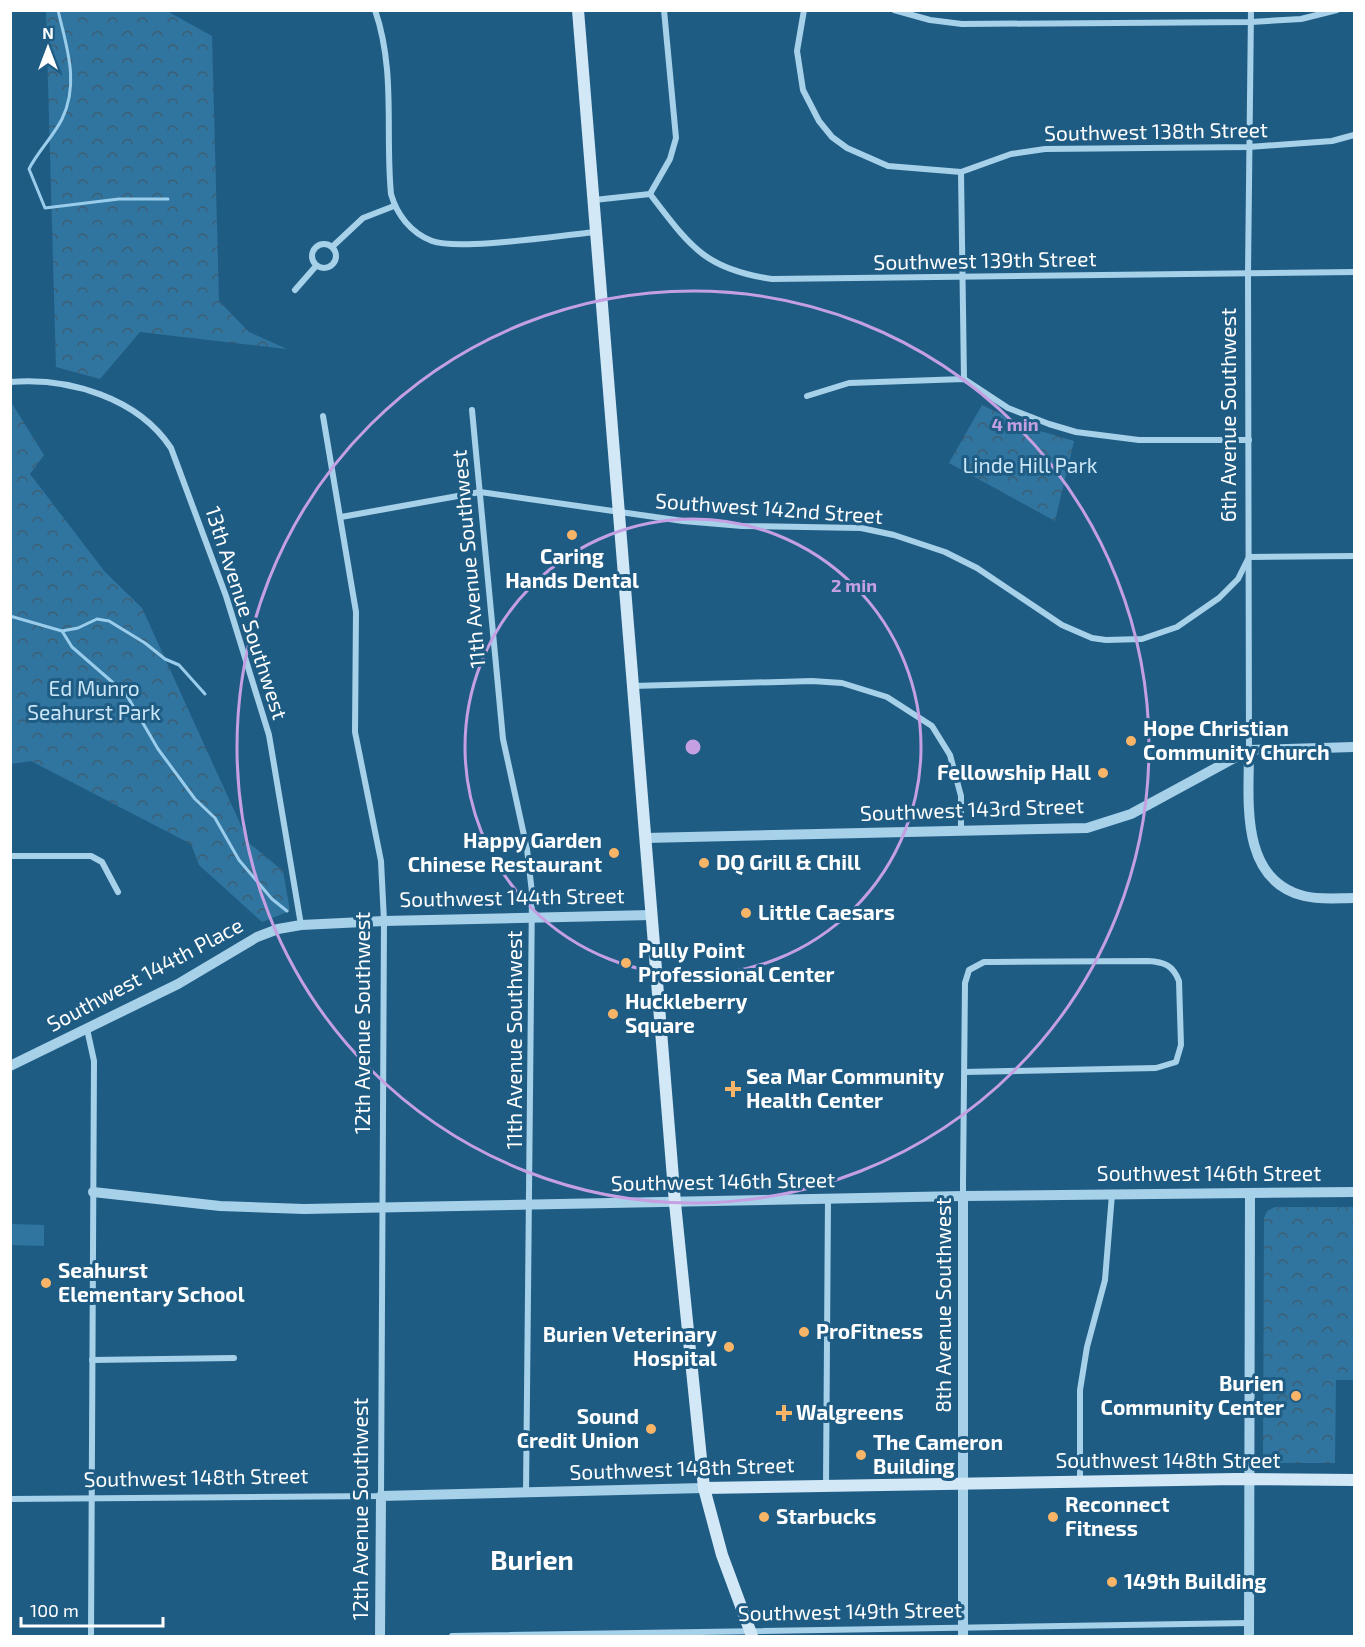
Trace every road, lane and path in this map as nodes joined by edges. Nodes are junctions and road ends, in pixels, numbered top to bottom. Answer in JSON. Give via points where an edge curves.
{"nodes":[{"id":1,"x":375,"y":10,"type":"edge"},
{"id":2,"x":578,"y":10,"type":"edge"},
{"id":3,"x":664,"y":10,"type":"edge"},
{"id":4,"x":804,"y":10,"type":"edge"},
{"id":5,"x":894,"y":10,"type":"edge"},
{"id":6,"x":1251,"y":10,"type":"edge"},
{"id":7,"x":1337,"y":10,"type":"edge"},
{"id":8,"x":1251,"y":22,"type":"junction"},
{"id":9,"x":1354,"y":135,"type":"edge"},
{"id":10,"x":1248,"y":147,"type":"junction"},
{"id":11,"x":961,"y":172,"type":"junction"},
{"id":12,"x":650,"y":194,"type":"junction"},
{"id":13,"x":594,"y":200,"type":"junction"},
{"id":14,"x":394,"y":206,"type":"junction"},
{"id":15,"x":597,"y":232,"type":"junction"},
{"id":16,"x":332,"y":247,"type":"junction"},
{"id":17,"x":316,"y":266,"type":"junction"},
{"id":18,"x":1354,"y":272,"type":"edge"},
{"id":19,"x":1248,"y":273,"type":"junction"},
{"id":20,"x":963,"y":278,"type":"junction"},
{"id":21,"x":295,"y":290,"type":"dead end"},
{"id":22,"x":964,"y":379,"type":"junction"},
{"id":23,"x":10,"y":382,"type":"edge"},
{"id":24,"x":807,"y":396,"type":"dead end"},
{"id":25,"x":472,"y":410,"type":"dead end"},
{"id":26,"x":323,"y":416,"type":"dead end"},
{"id":27,"x":1248,"y":440,"type":"junction"},
{"id":28,"x":480,"y":492,"type":"junction"},
{"id":29,"x":618,"y":513,"type":"junction"},
{"id":30,"x":341,"y":517,"type":"junction"},
{"id":31,"x":1354,"y":556,"type":"edge"},
{"id":32,"x":1249,"y":557,"type":"junction"},
{"id":33,"x":632,"y":686,"type":"junction"},
{"id":34,"x":1354,"y":747,"type":"edge"},
{"id":35,"x":1250,"y":750,"type":"junction"},
{"id":36,"x":961,"y":832,"type":"junction"},
{"id":37,"x":645,"y":838,"type":"junction"},
{"id":38,"x":10,"y":856,"type":"edge"},
{"id":39,"x":118,"y":892,"type":"dead end"},
{"id":40,"x":1354,"y":898,"type":"edge"},
{"id":41,"x":652,"y":915,"type":"junction"},
{"id":42,"x":531,"y":917,"type":"junction"},
{"id":43,"x":384,"y":921,"type":"junction"},
{"id":44,"x":301,"y":925,"type":"junction"},
{"id":45,"x":87,"y":1029,"type":"junction"},
{"id":46,"x":10,"y":1066,"type":"edge"},
{"id":47,"x":964,"y":1072,"type":"junction"},
{"id":48,"x":93,"y":1192,"type":"junction"},
{"id":49,"x":1354,"y":1192,"type":"edge"},
{"id":50,"x":1112,"y":1194,"type":"junction"},
{"id":51,"x":1250,"y":1194,"type":"junction"},
{"id":52,"x":963,"y":1196,"type":"junction"},
{"id":53,"x":828,"y":1198,"type":"junction"},
{"id":54,"x":675,"y":1203,"type":"junction"},
{"id":55,"x":531,"y":1205,"type":"junction"},
{"id":56,"x":382,"y":1206,"type":"junction"},
{"id":57,"x":234,"y":1358,"type":"dead end"},
{"id":58,"x":92,"y":1360,"type":"junction"},
{"id":59,"x":1250,"y":1479,"type":"junction"},
{"id":60,"x":1354,"y":1480,"type":"edge"},
{"id":61,"x":1080,"y":1481,"type":"junction"},
{"id":62,"x":963,"y":1483,"type":"junction"},
{"id":63,"x":826,"y":1485,"type":"junction"},
{"id":64,"x":704,"y":1488,"type":"junction"},
{"id":65,"x":526,"y":1493,"type":"junction"},
{"id":66,"x":381,"y":1496,"type":"junction"},
{"id":67,"x":92,"y":1498,"type":"junction"},
{"id":68,"x":10,"y":1499,"type":"edge"},
{"id":69,"x":1249,"y":1623,"type":"junction"},
{"id":70,"x":963,"y":1632,"type":"edge"},
{"id":71,"x":751,"y":1633,"type":"edge"},
{"id":72,"x":671,"y":1635,"type":"edge"},
{"id":73,"x":91,"y":1636,"type":"edge"},
{"id":74,"x":380,"y":1636,"type":"edge"},
{"id":75,"x":452,"y":1636,"type":"edge"},
{"id":76,"x":1249,"y":1636,"type":"edge"}],
"edges":[{"from":1,"to":14,"type":"street","via":[[387,50]]},
{"from":2,"to":13,"type":"main road"},
{"from":3,"to":12,"type":"street","via":[[676,138],[670,159]]},
{"from":4,"to":11,"type":"street","via":[[798,34],[798,69],[809,105],[832,137],[867,159],[888,166]]},
{"from":5,"to":8,"type":"street","via":[[962,24]]},
{"from":6,"to":8,"type":"street","name":"6th Avenue Southwest"},
{"from":7,"to":8,"type":"street","via":[[1301,19]]},
{"from":8,"to":10,"type":"street","name":"6th Avenue Southwest"},
{"from":9,"to":10,"type":"street","name":"Southwest 138th Street","via":[[1332,141]]},
{"from":10,"to":11,"type":"street","name":"Southwest 138th Street","via":[[1045,149],[1011,154]]},
{"from":10,"to":19,"type":"street","name":"6th Avenue Southwest"},
{"from":11,"to":20,"type":"street"},
{"from":12,"to":13,"type":"street"},
{"from":12,"to":20,"type":"street","name":"Southwest 139th Street","via":[[690,245],[726,269],[747,276]]},
{"from":13,"to":15,"type":"main road"},
{"from":14,"to":15,"type":"street","via":[[419,234],[444,244]]},
{"from":14,"to":16,"type":"street","via":[[363,218]]},
{"from":15,"to":29,"type":"main road"},
{"from":16,"to":17,"type":"street","via":[[336,258],[332,266]]},
{"from":16,"to":17,"type":"street","via":[[316,247],[312,254]]},
{"from":17,"to":21,"type":"street"},
{"from":18,"to":19,"type":"street","name":"Southwest 139th Street"},
{"from":19,"to":20,"type":"street","name":"Southwest 139th Street"},
{"from":19,"to":27,"type":"street","name":"6th Avenue Southwest"},
{"from":20,"to":22,"type":"street"},
{"from":22,"to":24,"type":"street","via":[[849,383]]},
{"from":22,"to":27,"type":"street","via":[[1008,408],[1076,432],[1139,440]]},
{"from":23,"to":44,"type":"street","name":"13th Avenue Southwest","via":[[56,383],[103,396],[141,415],[161,432],[171,448],[226,596],[269,735]]},
{"from":25,"to":28,"type":"street","name":"11th Avenue Southwest"},
{"from":26,"to":30,"type":"street","name":"12th Avenue Southwest"},
{"from":27,"to":32,"type":"street","name":"6th Avenue Southwest"},
{"from":28,"to":29,"type":"street","name":"Southwest 142nd Street"},
{"from":28,"to":30,"type":"street","name":"Southwest 142nd Street"},
{"from":28,"to":42,"type":"street","name":"11th Avenue Southwest","via":[[503,739],[528,857]]},
{"from":29,"to":32,"type":"street","name":"Southwest 142nd Street","via":[[742,526],[861,528],[894,535],[961,559],[1062,625],[1106,640],[1142,639],[1177,627],[1219,598],[1238,579]]},
{"from":29,"to":33,"type":"main road"},
{"from":30,"to":43,"type":"street","name":"12th Avenue Southwest","via":[[356,612],[355,732],[381,861]]},
{"from":31,"to":32,"type":"street"},
{"from":32,"to":35,"type":"street","name":"6th Avenue Southwest"},
{"from":33,"to":36,"type":"street","via":[[812,681],[842,683],[887,697],[932,726],[950,755],[961,796]]},
{"from":33,"to":37,"type":"main road"},
{"from":34,"to":35,"type":"street","name":"Southwest 143rd Street"},
{"from":35,"to":36,"type":"street","name":"Southwest 143rd Street","via":[[1110,822],[1087,828]]},
{"from":35,"to":40,"type":"street","name":"6th Avenue Southwest","via":[[1249,819],[1255,852],[1267,871],[1280,884],[1305,897]]},
{"from":36,"to":37,"type":"street","name":"Southwest 143rd Street"},
{"from":37,"to":41,"type":"main road"},
{"from":38,"to":39,"type":"street","via":[[91,856],[102,862]]},
{"from":41,"to":42,"type":"street","name":"Southwest 144th Street"},
{"from":41,"to":54,"type":"main road"},
{"from":42,"to":43,"type":"street","name":"Southwest 144th Street"},
{"from":42,"to":55,"type":"street","name":"11th Avenue Southwest"},
{"from":43,"to":44,"type":"street","name":"Southwest 144th Street"},
{"from":43,"to":56,"type":"street","name":"12th Avenue Southwest"},
{"from":44,"to":45,"type":"street","name":"Southwest 144th Place","via":[[257,938],[178,984]]},
{"from":45,"to":46,"type":"street","name":"Southwest 144th Place"},
{"from":45,"to":48,"type":"street","via":[[94,1061]]},
{"from":47,"to":47,"type":"street","name":"8th Avenue Southwest","via":[[967,973],[976,965],[1148,961],[1170,966],[1179,981],[1181,1045],[1176,1062],[1156,1068]]},
{"from":47,"to":52,"type":"street","name":"8th Avenue Southwest"},
{"from":48,"to":56,"type":"street","name":"Southwest 146th Street","via":[[260,1209]]},
{"from":48,"to":58,"type":"street"},
{"from":49,"to":51,"type":"street","name":"Southwest 146th Street"},
{"from":50,"to":51,"type":"street","name":"Southwest 146th Street"},
{"from":50,"to":52,"type":"street","name":"Southwest 146th Street"},
{"from":50,"to":61,"type":"street","via":[[1105,1280],[1080,1390]]},
{"from":51,"to":59,"type":"street"},
{"from":52,"to":53,"type":"street","name":"Southwest 146th Street"},
{"from":52,"to":62,"type":"street","name":"8th Avenue Southwest"},
{"from":53,"to":54,"type":"street","name":"Southwest 146th Street"},
{"from":53,"to":63,"type":"street"},
{"from":54,"to":55,"type":"street","name":"Southwest 146th Street"},
{"from":54,"to":64,"type":"main road"},
{"from":55,"to":56,"type":"street","name":"Southwest 146th Street"},
{"from":55,"to":65,"type":"street","name":"11th Avenue Southwest"},
{"from":56,"to":66,"type":"street","name":"12th Avenue Southwest"},
{"from":57,"to":58,"type":"street"},
{"from":58,"to":67,"type":"street"},
{"from":59,"to":60,"type":"main road","name":"Southwest 148th Street"},
{"from":59,"to":61,"type":"main road","name":"Southwest 148th Street"},
{"from":59,"to":69,"type":"street"},
{"from":61,"to":62,"type":"main road","name":"Southwest 148th Street"},
{"from":62,"to":63,"type":"main road","name":"Southwest 148th Street"},
{"from":62,"to":70,"type":"street","name":"8th Avenue Southwest"},
{"from":63,"to":64,"type":"main road","name":"Southwest 148th Street"},
{"from":64,"to":65,"type":"street","name":"Southwest 148th Street"},
{"from":64,"to":71,"type":"main road","via":[[722,1555]]},
{"from":65,"to":66,"type":"street","name":"Southwest 148th Street"},
{"from":66,"to":67,"type":"street","name":"Southwest 148th Street"},
{"from":66,"to":74,"type":"street","name":"12th Avenue Southwest"},
{"from":67,"to":68,"type":"street","name":"Southwest 148th Street"},
{"from":67,"to":73,"type":"street"},
{"from":69,"to":70,"type":"street","name":"Southwest 149th Street"},
{"from":69,"to":76,"type":"street"},
{"from":70,"to":71,"type":"street","name":"Southwest 149th Street"},
{"from":71,"to":72,"type":"street","name":"Southwest 149th Street"},
{"from":72,"to":75,"type":"street","name":"Southwest 149th Street"}]}
